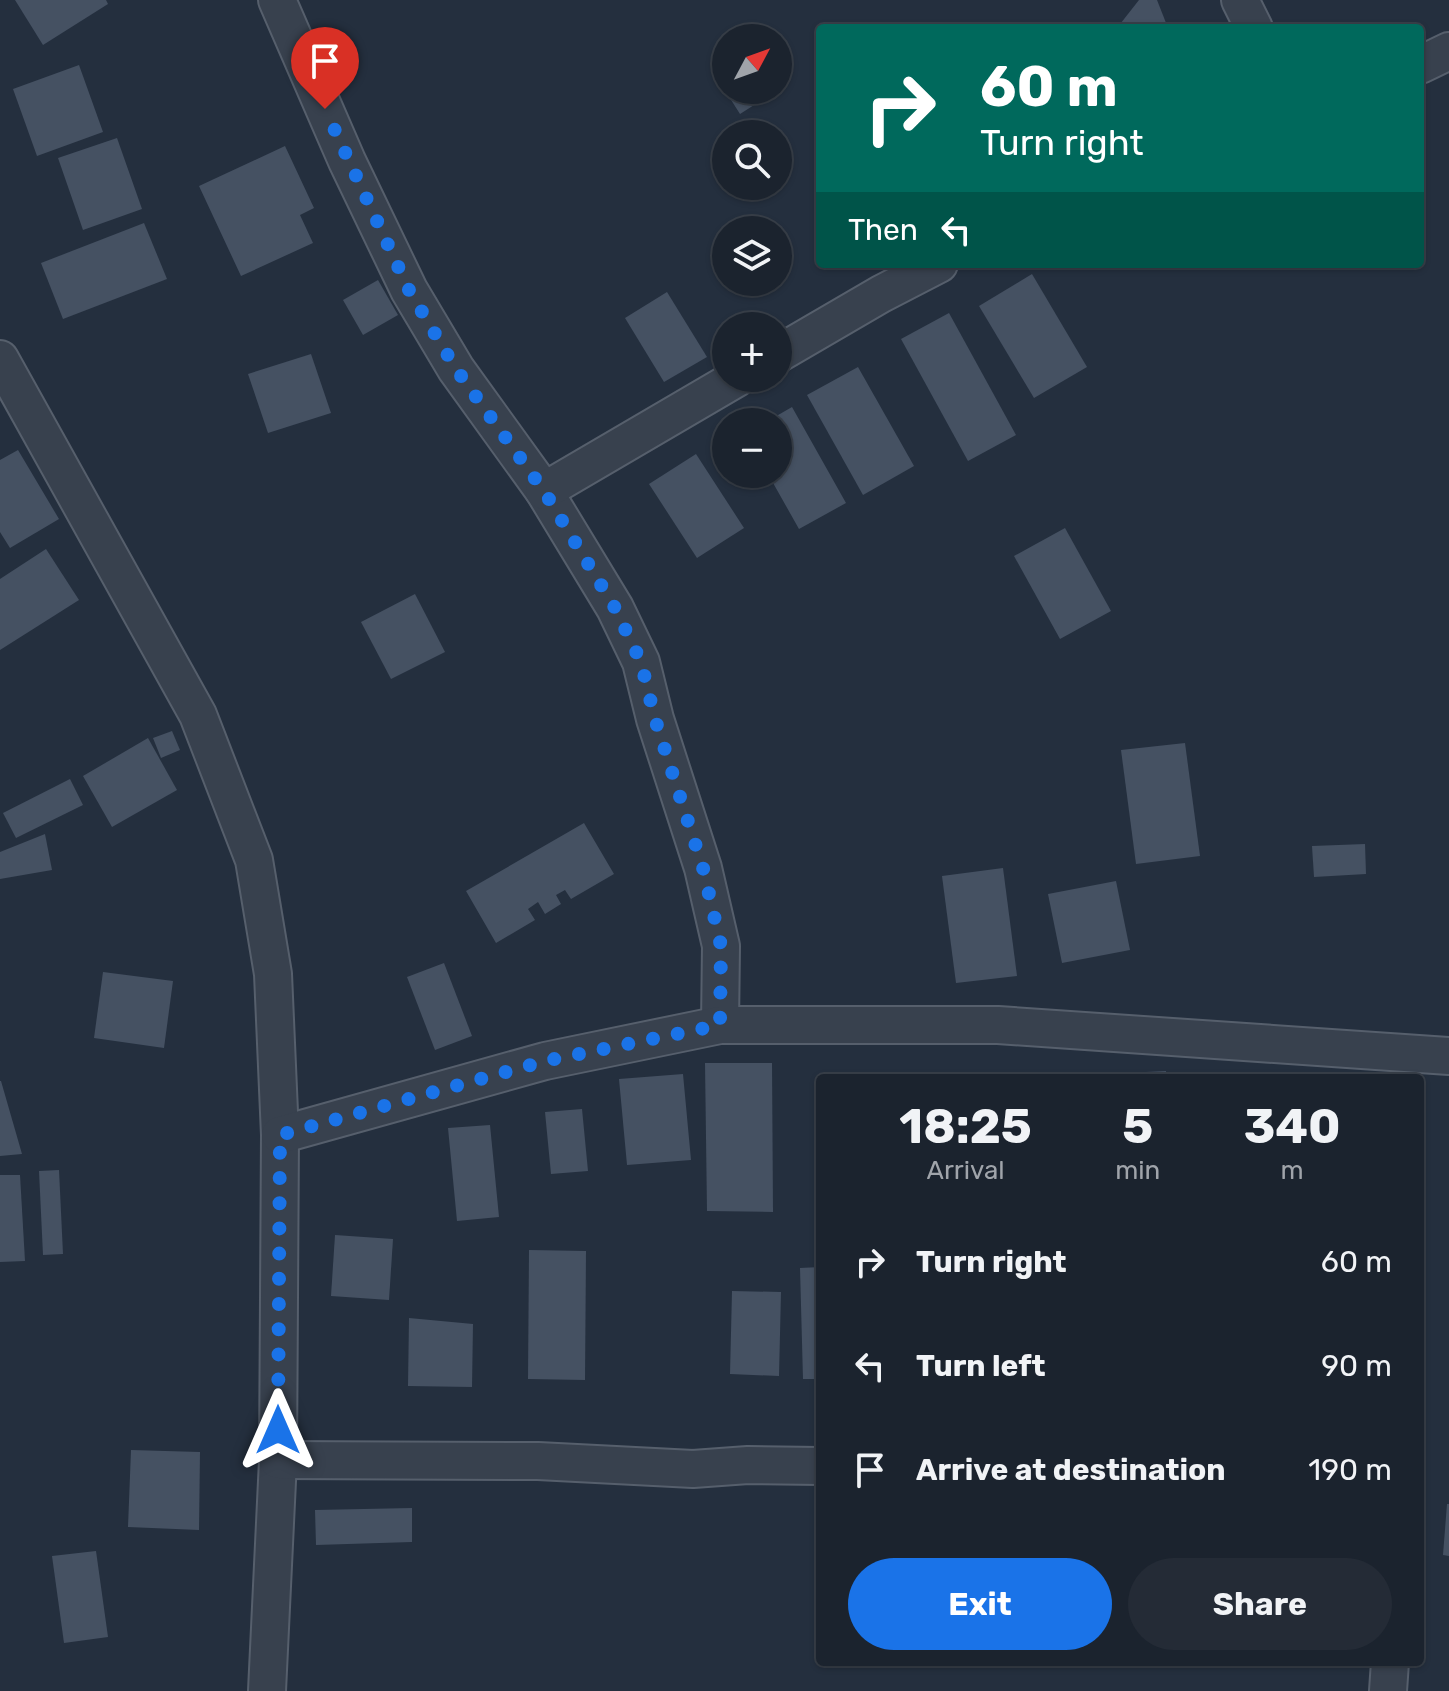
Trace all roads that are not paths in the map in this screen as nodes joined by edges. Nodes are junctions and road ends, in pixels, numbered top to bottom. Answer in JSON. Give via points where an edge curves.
{"nodes":[{"id":1,"x":277,"y":0,"type":"edge"},
{"id":2,"x":1240,"y":0,"type":"edge"},
{"id":3,"x":1252,"y":24,"type":"edge"},
{"id":4,"x":1449,"y":51,"type":"edge"},
{"id":5,"x":1424,"y":63,"type":"edge"},
{"id":6,"x":931,"y":268,"type":"edge"},
{"id":7,"x":792,"y":346,"type":"edge"},
{"id":8,"x":0,"y":359,"type":"edge"},
{"id":9,"x":713,"y":392,"type":"edge"},
{"id":10,"x":544,"y":491,"type":"junction"},
{"id":11,"x":720,"y":1025,"type":"junction"},
{"id":12,"x":1449,"y":1056,"type":"edge"},
{"id":13,"x":280,"y":1135,"type":"junction"},
{"id":14,"x":278,"y":1460,"type":"junction"},
{"id":15,"x":816,"y":1466,"type":"edge"},
{"id":16,"x":1390,"y":1666,"type":"edge"},
{"id":17,"x":267,"y":1691,"type":"edge"},
{"id":18,"x":1388,"y":1691,"type":"edge"}],
"edges":[{"from":1,"to":10,"type":"street","via":[[409,290],[456,369]]},
{"from":2,"to":3,"type":"street"},
{"from":4,"to":5,"type":"street"},
{"from":6,"to":7,"type":"street"},
{"from":8,"to":13,"type":"street","via":[[198,715],[254,860],[273,974]]},
{"from":9,"to":10,"type":"street"},
{"from":10,"to":11,"type":"street","via":[[615,608],[641,662],[721,946]]},
{"from":11,"to":12,"type":"street","via":[[998,1025]]},
{"from":11,"to":13,"type":"street","via":[[545,1061]]},
{"from":13,"to":14,"type":"street"},
{"from":14,"to":15,"type":"street","via":[[538,1461],[693,1469]]},
{"from":14,"to":17,"type":"street"},
{"from":16,"to":18,"type":"street"}]}
